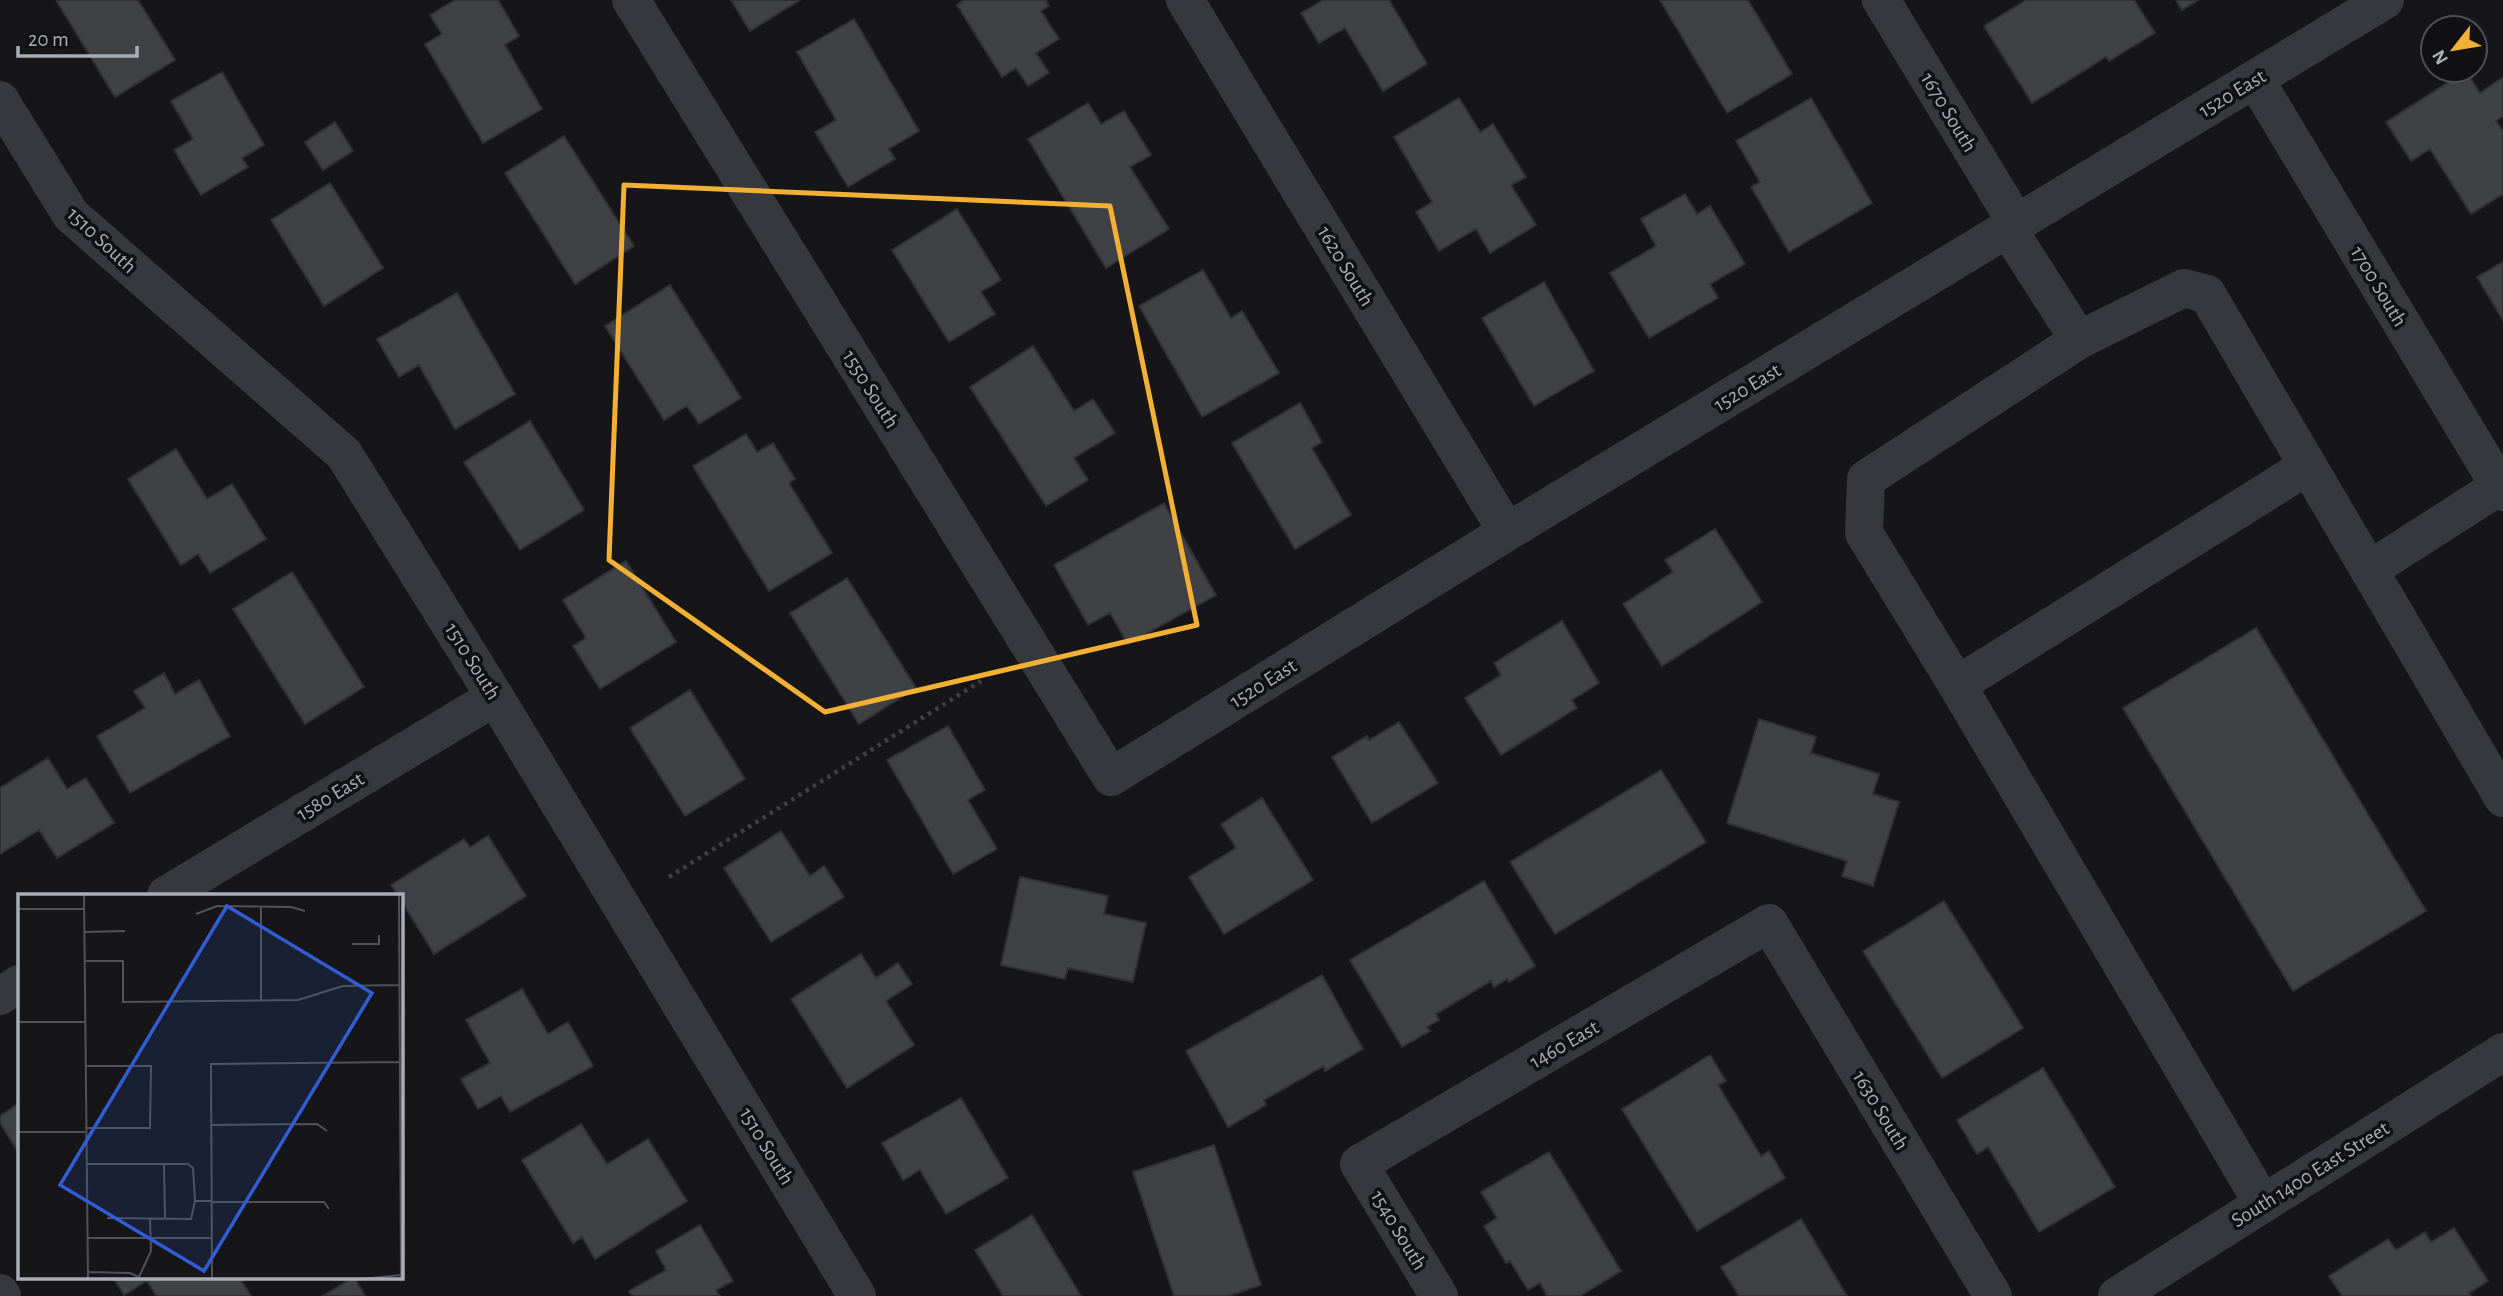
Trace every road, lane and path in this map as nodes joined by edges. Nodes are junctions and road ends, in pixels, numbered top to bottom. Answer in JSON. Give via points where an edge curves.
{"nodes":[{"id":1,"x":631,"y":0,"type":"edge"},
{"id":2,"x":1185,"y":0,"type":"edge"},
{"id":3,"x":1881,"y":0,"type":"edge"},
{"id":4,"x":2385,"y":0,"type":"edge"},
{"id":5,"x":2255,"y":79,"type":"junction"},
{"id":6,"x":0,"y":100,"type":"edge"},
{"id":7,"x":2012,"y":227,"type":"junction"},
{"id":8,"x":2078,"y":340,"type":"junction"},
{"id":9,"x":2308,"y":466,"type":"junction"},
{"id":10,"x":2502,"y":488,"type":"edge"},
{"id":11,"x":1507,"y":532,"type":"junction"},
{"id":12,"x":2370,"y":570,"type":"junction"},
{"id":13,"x":981,"y":681,"type":"dead end"},
{"id":14,"x":1957,"y":685,"type":"junction"},
{"id":15,"x":495,"y":697,"type":"junction"},
{"id":16,"x":1111,"y":777,"type":"joint"},
{"id":17,"x":2503,"y":798,"type":"edge"},
{"id":18,"x":669,"y":877,"type":"dead end"},
{"id":19,"x":168,"y":894,"type":"edge"},
{"id":20,"x":1769,"y":923,"type":"joint"},
{"id":21,"x":18,"y":985,"type":"edge"},
{"id":22,"x":0,"y":996,"type":"edge"},
{"id":23,"x":2503,"y":1052,"type":"edge"},
{"id":24,"x":1359,"y":1164,"type":"joint"},
{"id":25,"x":2263,"y":1204,"type":"junction"},
{"id":26,"x":858,"y":1296,"type":"edge"},
{"id":27,"x":1438,"y":1296,"type":"edge"},
{"id":28,"x":1993,"y":1296,"type":"edge"},
{"id":29,"x":2117,"y":1296,"type":"edge"}],
"edges":[{"from":1,"to":16,"type":"street","name":"1550 South"},
{"from":2,"to":11,"type":"street","name":"1620 South"},
{"from":3,"to":7,"type":"street","name":"1670 South"},
{"from":4,"to":5,"type":"street","name":"1520 East"},
{"from":5,"to":7,"type":"street","name":"1520 East"},
{"from":5,"to":10,"type":"street","name":"1700 South"},
{"from":6,"to":15,"type":"street","name":"1510 South","via":[[71,215],[344,454]]},
{"from":7,"to":8,"type":"street","name":"1670 South"},
{"from":7,"to":11,"type":"street","name":"1520 East"},
{"from":8,"to":9,"type":"street","via":[[2184,288],[2207,294]]},
{"from":8,"to":14,"type":"street","via":[[1866,479],[1864,533]]},
{"from":9,"to":12,"type":"street"},
{"from":9,"to":14,"type":"street"},
{"from":10,"to":12,"type":"street"},
{"from":11,"to":16,"type":"street","name":"1520 East"},
{"from":12,"to":17,"type":"street"},
{"from":13,"to":18,"type":"path"},
{"from":14,"to":25,"type":"street"},
{"from":15,"to":19,"type":"street","name":"1580 East"},
{"from":15,"to":26,"type":"street","name":"1510 South"},
{"from":20,"to":24,"type":"street","name":"1460 East"},
{"from":20,"to":28,"type":"street","name":"1630 South"},
{"from":21,"to":22,"type":"street"},
{"from":23,"to":25,"type":"street","name":"South 1400 East Street"},
{"from":24,"to":27,"type":"street","name":"1540 South"},
{"from":25,"to":29,"type":"street","name":"South 1400 East Street"}]}
